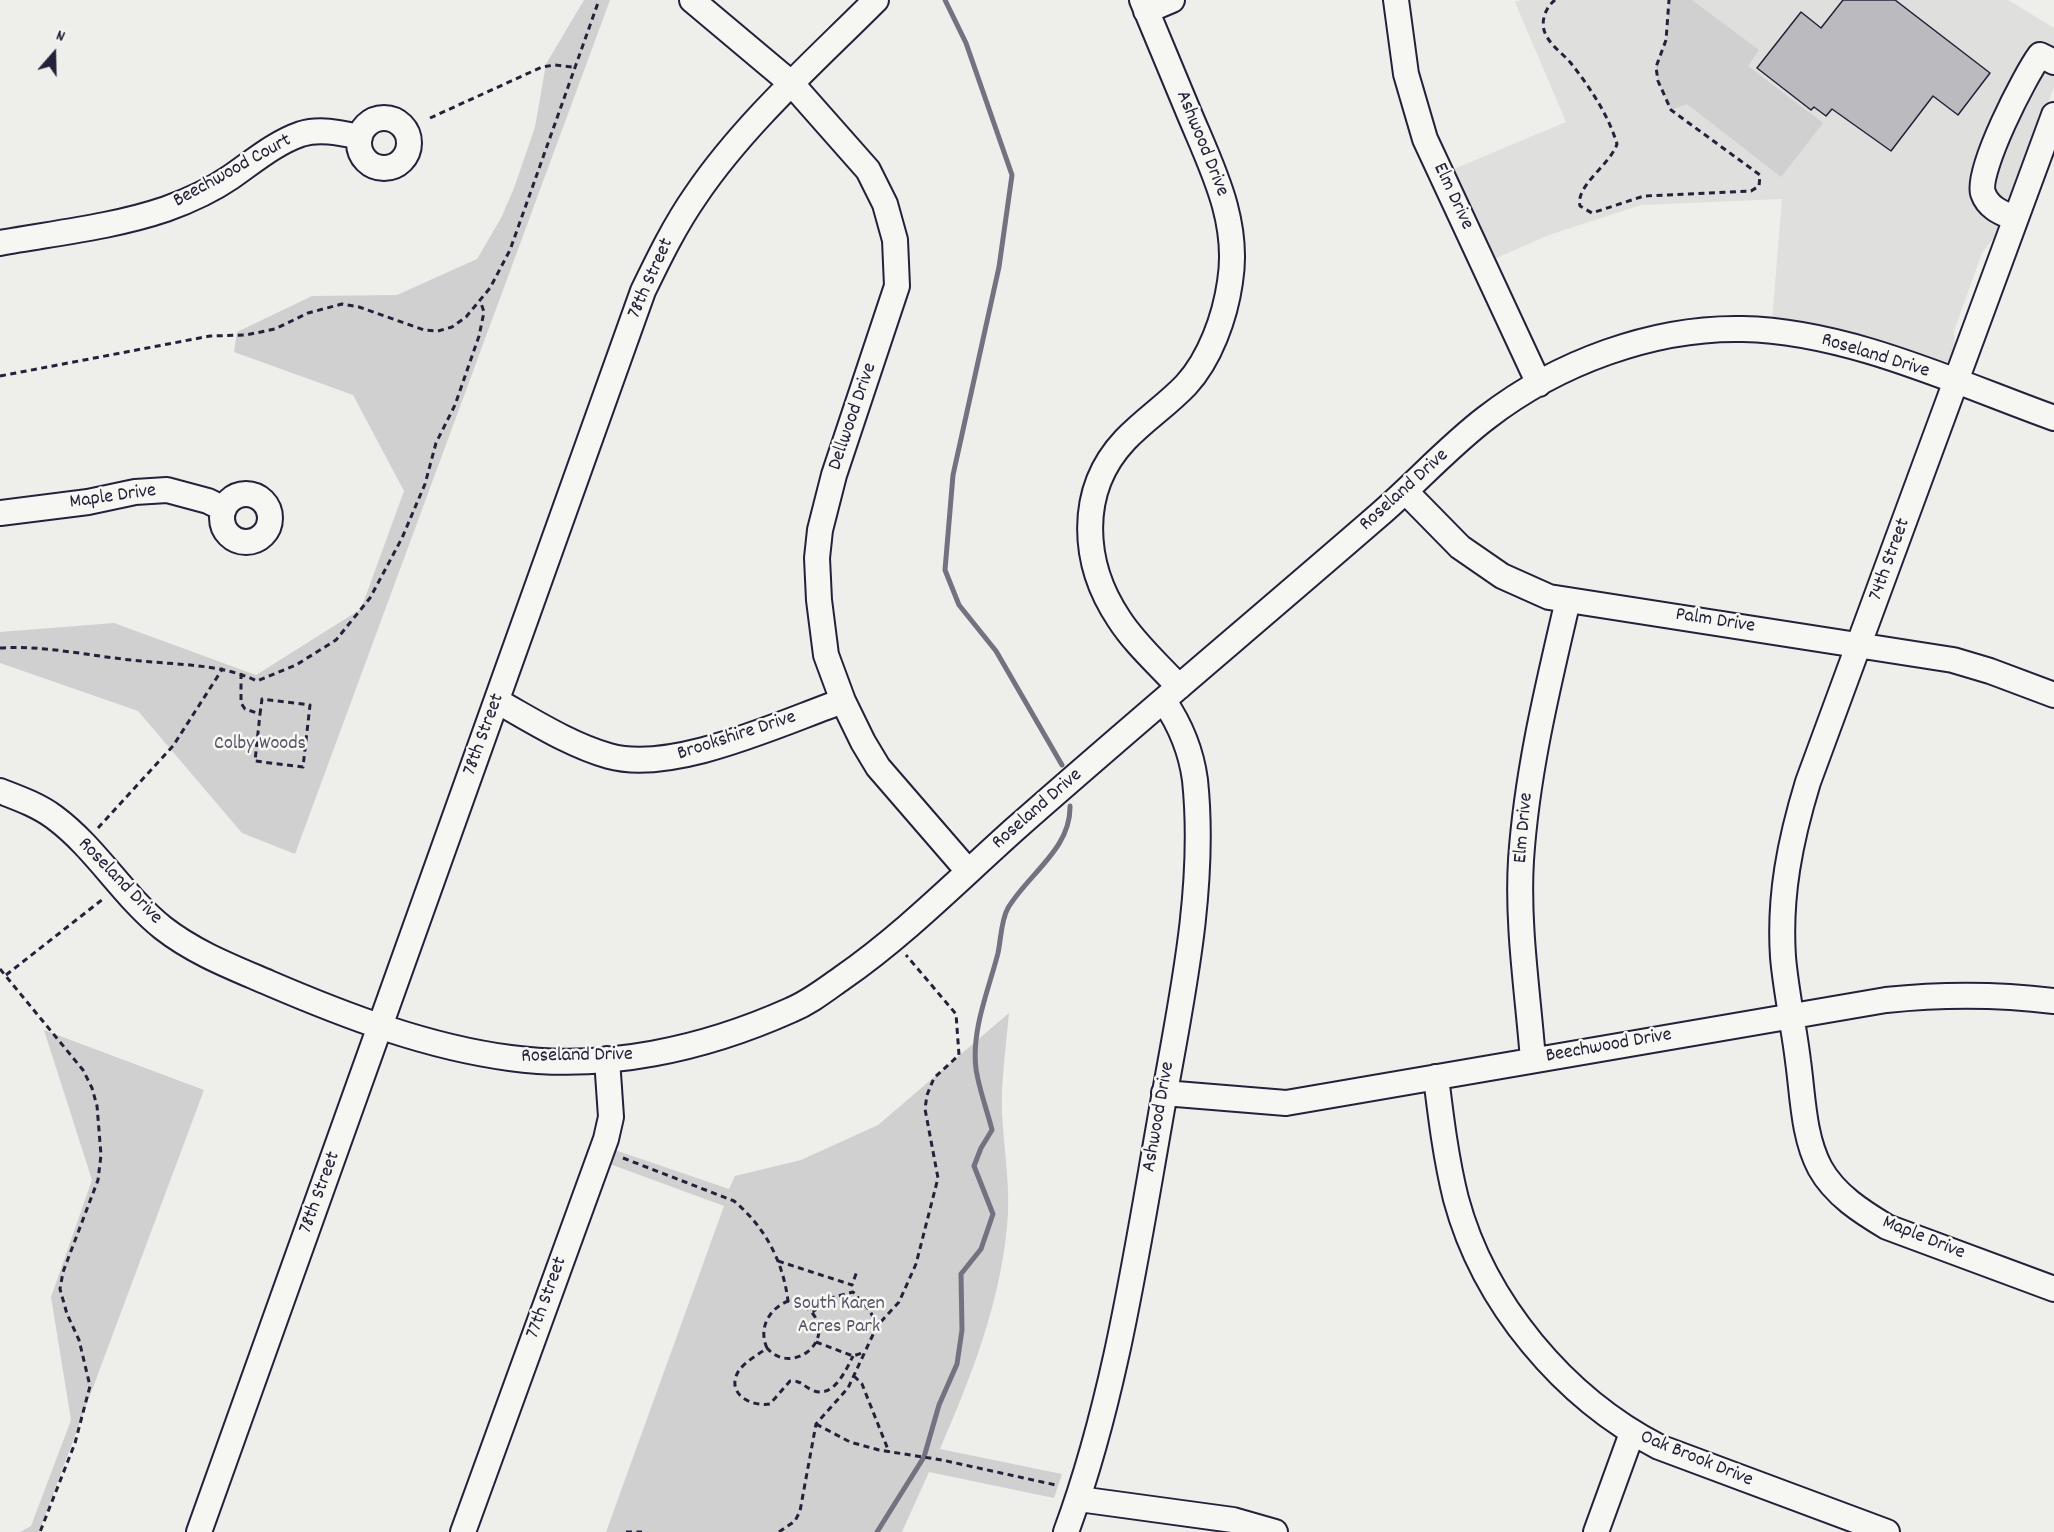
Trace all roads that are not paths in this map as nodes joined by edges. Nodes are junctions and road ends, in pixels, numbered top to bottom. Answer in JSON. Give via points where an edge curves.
{"nodes":[{"id":1,"x":692,"y":0,"type":"edge"},
{"id":2,"x":876,"y":0,"type":"edge"},
{"id":3,"x":1172,"y":0,"type":"edge"},
{"id":4,"x":1396,"y":0,"type":"edge"},
{"id":5,"x":1144,"y":5,"type":"edge"},
{"id":6,"x":2054,"y":62,"type":"edge"},
{"id":7,"x":792,"y":84,"type":"junction"},
{"id":8,"x":2054,"y":115,"type":"edge"},
{"id":9,"x":360,"y":137,"type":"dead end"},
{"id":10,"x":2046,"y":154,"type":"edge"},
{"id":11,"x":2014,"y":218,"type":"junction"},
{"id":12,"x":0,"y":243,"type":"edge"},
{"id":13,"x":1955,"y":382,"type":"junction"},
{"id":14,"x":1539,"y":384,"type":"junction"},
{"id":15,"x":2054,"y":418,"type":"edge"},
{"id":16,"x":1406,"y":492,"type":"junction"},
{"id":17,"x":224,"y":509,"type":"dead end"},
{"id":18,"x":0,"y":513,"type":"edge"},
{"id":19,"x":1568,"y":600,"type":"junction"},
{"id":20,"x":1860,"y":643,"type":"junction"},
{"id":21,"x":1172,"y":694,"type":"junction"},
{"id":22,"x":2054,"y":695,"type":"edge"},
{"id":23,"x":497,"y":701,"type":"junction"},
{"id":24,"x":843,"y":701,"type":"junction"},
{"id":25,"x":0,"y":791,"type":"edge"},
{"id":26,"x":968,"y":871,"type":"junction"},
{"id":27,"x":2054,"y":1001,"type":"edge"},
{"id":28,"x":1793,"y":1016,"type":"junction"},
{"id":29,"x":381,"y":1026,"type":"junction"},
{"id":30,"x":607,"y":1059,"type":"junction"},
{"id":31,"x":1533,"y":1060,"type":"junction"},
{"id":32,"x":1436,"y":1077,"type":"junction"},
{"id":33,"x":1164,"y":1093,"type":"junction"},
{"id":34,"x":2054,"y":1289,"type":"edge"},
{"id":35,"x":1632,"y":1433,"type":"junction"},
{"id":36,"x":1078,"y":1499,"type":"junction"},
{"id":37,"x":199,"y":1532,"type":"edge"},
{"id":38,"x":463,"y":1532,"type":"edge"},
{"id":39,"x":1066,"y":1532,"type":"edge"},
{"id":40,"x":1275,"y":1532,"type":"edge"},
{"id":41,"x":1596,"y":1532,"type":"edge"},
{"id":42,"x":1887,"y":1532,"type":"edge"}],
"edges":[{"from":1,"to":7,"type":"street","name":"Dellwood Drive"},
{"from":2,"to":7,"type":"street","name":"78th Street"},
{"from":3,"to":5,"type":"street"},
{"from":4,"to":14,"type":"street","name":"Elm Drive","via":[[1406,74],[1425,139]]},
{"from":5,"to":21,"type":"street","name":"Ashwood Drive","via":[[1224,197],[1232,239],[1230,282],[1220,323],[1208,349],[1187,384],[1123,442],[1103,472],[1092,499],[1090,546],[1097,577],[1116,615]]},
{"from":6,"to":11,"type":"street","via":[[2040,55],[2028,72],[1983,173],[1983,194],[1989,203],[1998,212]]},
{"from":7,"to":23,"type":"street","name":"78th Street","via":[[727,153],[695,195],[648,281]]},
{"from":7,"to":24,"type":"street","name":"Dellwood Drive","via":[[868,170],[885,204],[895,240],[897,286],[834,475],[820,530],[819,600],[826,655]]},
{"from":8,"to":10,"type":"street","name":"74th Street"},
{"from":9,"to":12,"type":"street","name":"Beechwood Court","via":[[335,131],[303,134],[274,146],[229,178],[166,209],[133,219]]},
{"from":10,"to":11,"type":"street","name":"74th Street"},
{"from":11,"to":13,"type":"street","name":"74th Street"},
{"from":13,"to":14,"type":"street","name":"Roseland Drive","via":[[1874,353],[1810,338],[1744,329],[1644,341],[1601,354]]},
{"from":13,"to":15,"type":"street","name":"Roseland Drive"},
{"from":13,"to":20,"type":"street","name":"74th Street"},
{"from":14,"to":16,"type":"street","name":"Roseland Drive","via":[[1486,418]]},
{"from":16,"to":19,"type":"street","name":"Palm Drive","via":[[1460,546],[1502,576],[1549,597]]},
{"from":16,"to":21,"type":"street","name":"Roseland Drive"},
{"from":17,"to":18,"type":"street","name":"Maple Drive","via":[[167,490]]},
{"from":19,"to":20,"type":"street","name":"Palm Drive"},
{"from":19,"to":31,"type":"street","name":"Elm Drive","via":[[1529,777],[1521,862]]},
{"from":20,"to":22,"type":"street","name":"Palm Drive","via":[[1953,660]]},
{"from":20,"to":28,"type":"street","name":"74th Street","via":[[1792,835],[1782,918]]},
{"from":21,"to":26,"type":"street","name":"Roseland Drive"},
{"from":21,"to":33,"type":"street","name":"Ashwood Drive","via":[[1192,764],[1196,859],[1192,920]]},
{"from":23,"to":24,"type":"street","name":"Brookshire Drive","via":[[577,744],[609,756],[641,761],[672,759]]},
{"from":23,"to":29,"type":"street","name":"78th Street"},
{"from":24,"to":26,"type":"street","name":"Dellwood Drive","via":[[878,767]]},
{"from":25,"to":29,"type":"street","name":"Roseland Drive","via":[[56,818],[92,851],[139,907],[200,954]]},
{"from":26,"to":30,"type":"street","name":"Roseland Drive","via":[[865,963],[800,1006],[697,1044]]},
{"from":27,"to":28,"type":"street","name":"Beechwood Drive","via":[[1943,994]]},
{"from":28,"to":31,"type":"street","name":"Beechwood Drive"},
{"from":28,"to":34,"type":"street","name":"Maple Drive","via":[[1807,1135],[1834,1189],[1887,1227]]},
{"from":29,"to":30,"type":"street","name":"Roseland Drive","via":[[467,1051],[517,1059]]},
{"from":29,"to":37,"type":"street","name":"78th Street"},
{"from":30,"to":38,"type":"street","name":"77th Street","via":[[611,1117],[606,1139]]},
{"from":31,"to":32,"type":"street","name":"Beechwood Drive"},
{"from":32,"to":33,"type":"street","name":"Beechwood Drive","via":[[1286,1103]]},
{"from":32,"to":35,"type":"street","name":"Oak Brook Drive","via":[[1456,1199],[1472,1244],[1503,1304],[1557,1371]]},
{"from":33,"to":36,"type":"street","name":"Ashwood Drive","via":[[1116,1354]]},
{"from":35,"to":41,"type":"street"},
{"from":35,"to":42,"type":"street","name":"Oak Brook Drive","via":[[1692,1462]]},
{"from":36,"to":39,"type":"street","name":"Ashwood Drive"},
{"from":36,"to":40,"type":"street","via":[[1233,1520]]}]}
